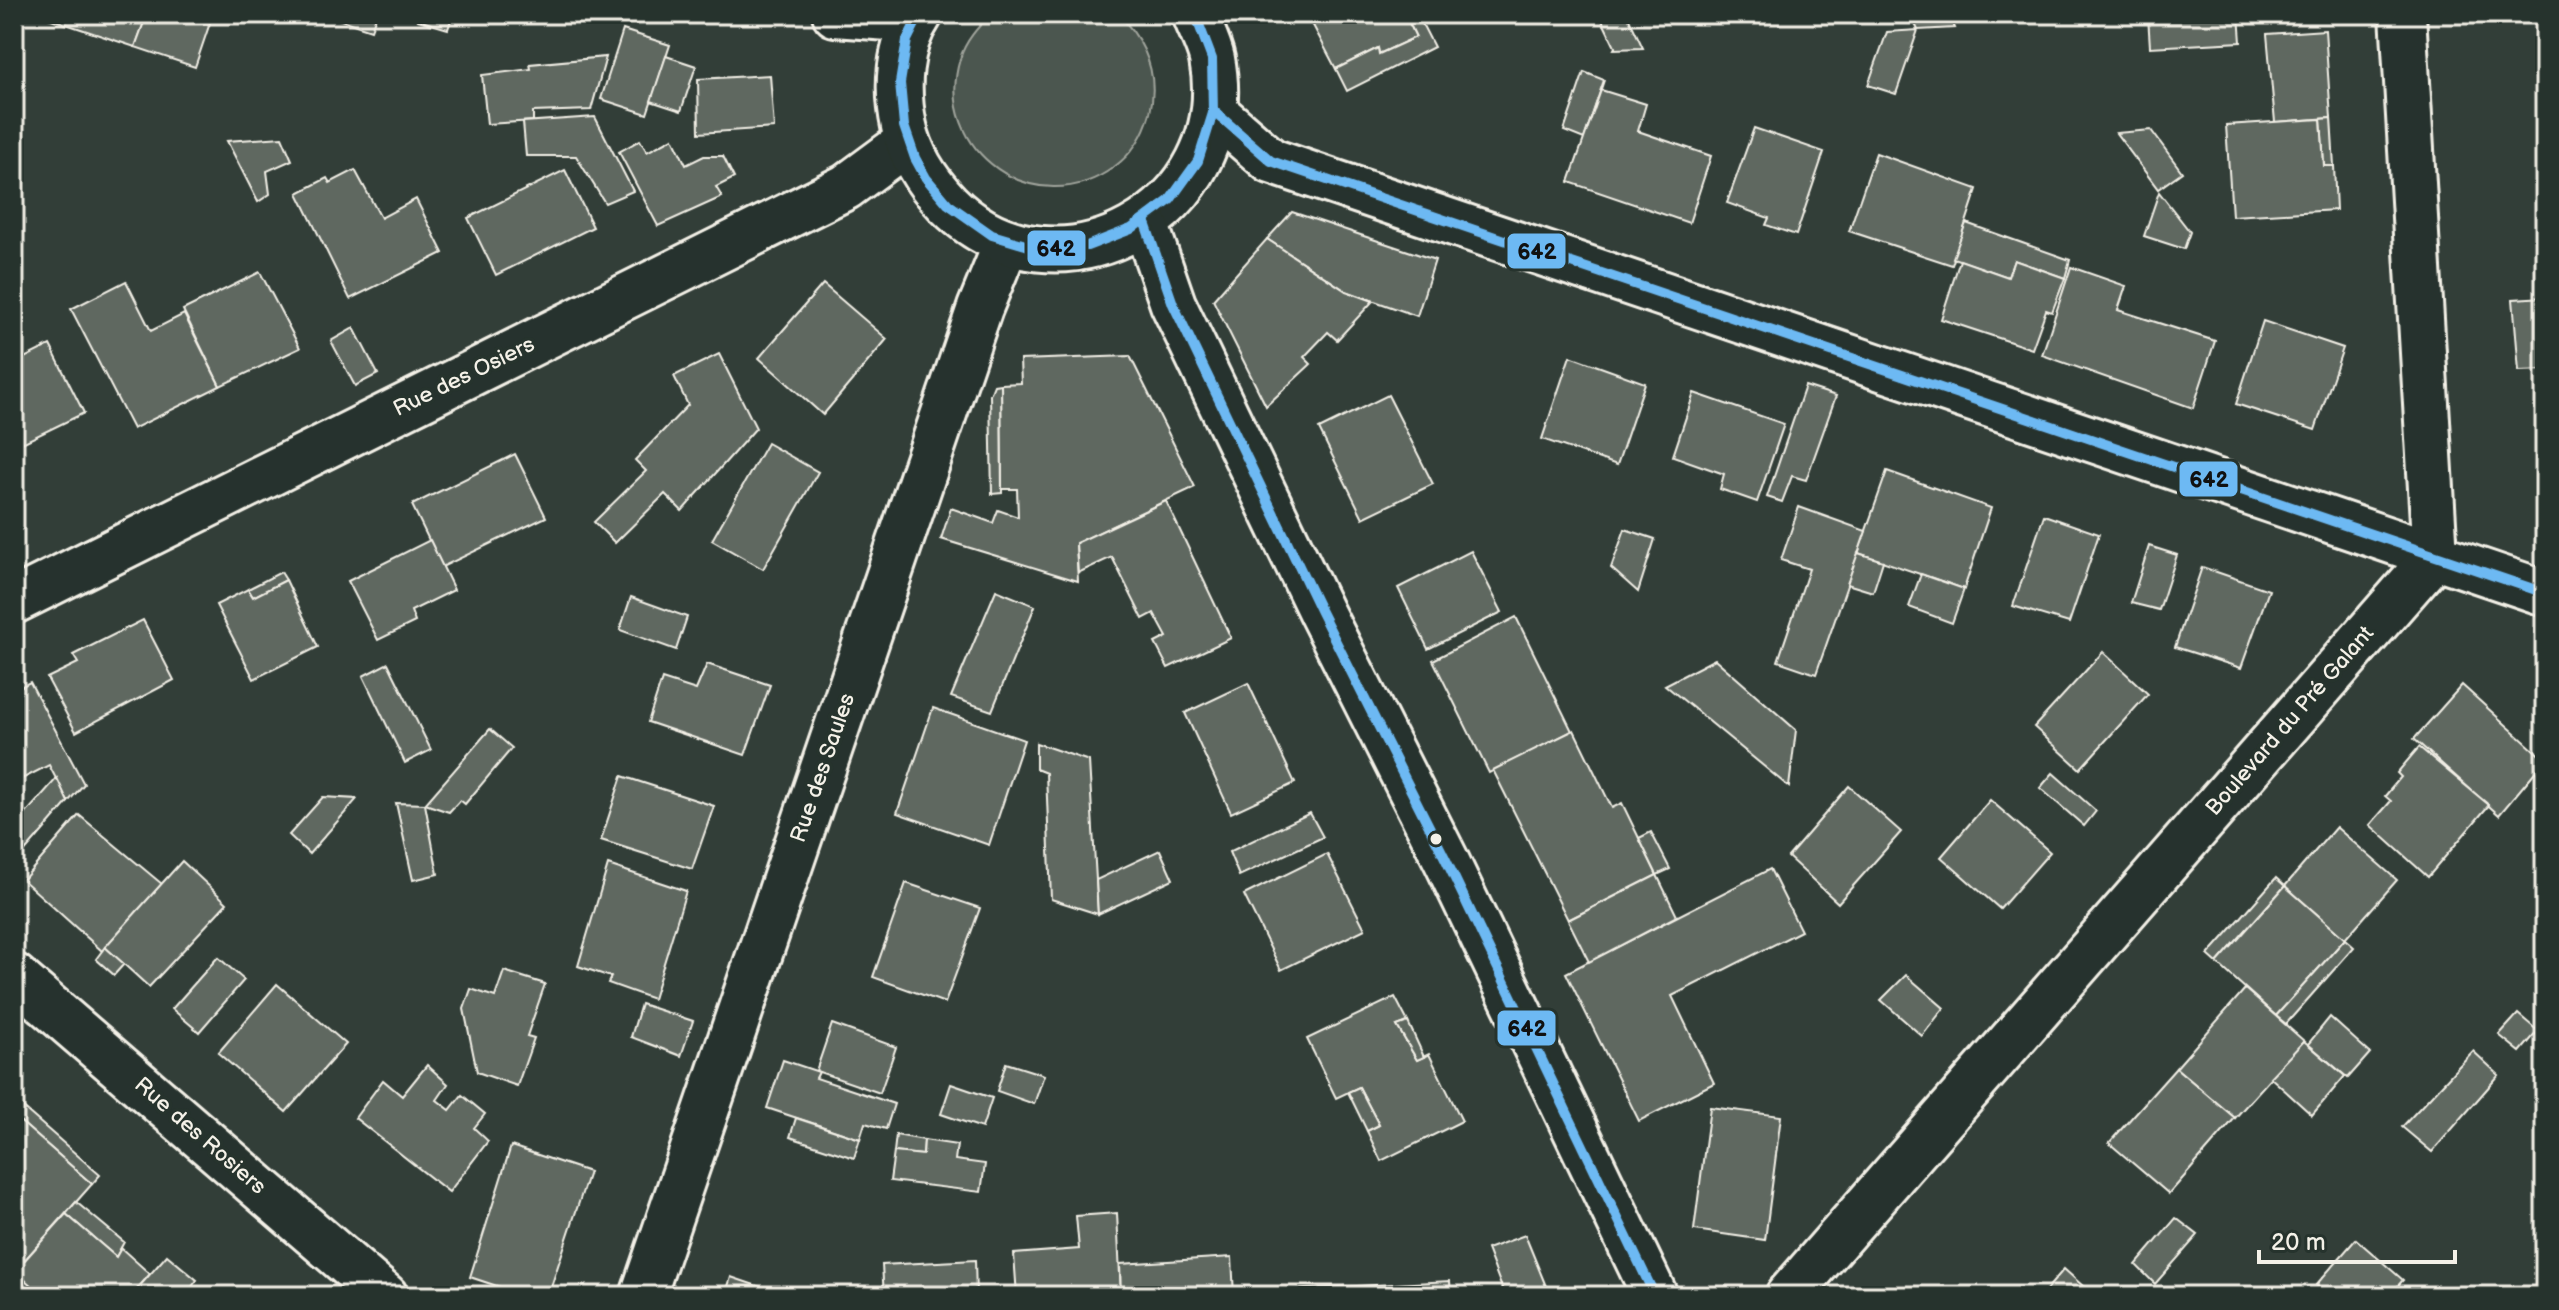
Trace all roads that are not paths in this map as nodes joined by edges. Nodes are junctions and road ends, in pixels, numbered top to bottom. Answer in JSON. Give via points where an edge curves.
{"nodes":[{"id":1,"x":835,"y":14,"type":"edge"},
{"id":2,"x":1195,"y":14,"type":"edge"},
{"id":3,"x":2403,"y":14,"type":"edge"},
{"id":4,"x":918,"y":17,"type":"edge"},
{"id":5,"x":1215,"y":112,"type":"junction"},
{"id":6,"x":907,"y":142,"type":"junction"},
{"id":7,"x":1145,"y":223,"type":"junction"},
{"id":8,"x":1007,"y":242,"type":"junction"},
{"id":9,"x":2435,"y":556,"type":"junction"},
{"id":10,"x":2545,"y":593,"type":"edge"},
{"id":11,"x":14,"y":601,"type":"edge"},
{"id":12,"x":14,"y":976,"type":"edge"},
{"id":13,"x":385,"y":1296,"type":"edge"},
{"id":14,"x":643,"y":1296,"type":"edge"},
{"id":15,"x":1655,"y":1296,"type":"edge"},
{"id":16,"x":1788,"y":1296,"type":"edge"}],
"edges":[{"from":1,"to":4,"type":"street"},
{"from":2,"to":5,"type":"street","via":[[1212,59]]},
{"from":3,"to":9,"type":"street"},
{"from":4,"to":6,"type":"street","via":[[902,60],[899,101]]},
{"from":5,"to":7,"type":"street","via":[[1202,155],[1179,194]]},
{"from":5,"to":9,"type":"street","via":[[1271,161]]},
{"from":6,"to":8,"type":"street","via":[[930,185],[964,220]]},
{"from":6,"to":11,"type":"street","name":"Rue des Osiers","via":[[846,187]]},
{"from":7,"to":8,"type":"street","via":[[1102,244],[1055,250]]},
{"from":7,"to":15,"type":"street","via":[[1173,304]]},
{"from":8,"to":14,"type":"street","name":"Rue des Saules"},
{"from":9,"to":10,"type":"street"},
{"from":9,"to":16,"type":"street","name":"Boulevard du Pré Galant"},
{"from":12,"to":13,"type":"street","name":"Rue des Rosiers"}]}
